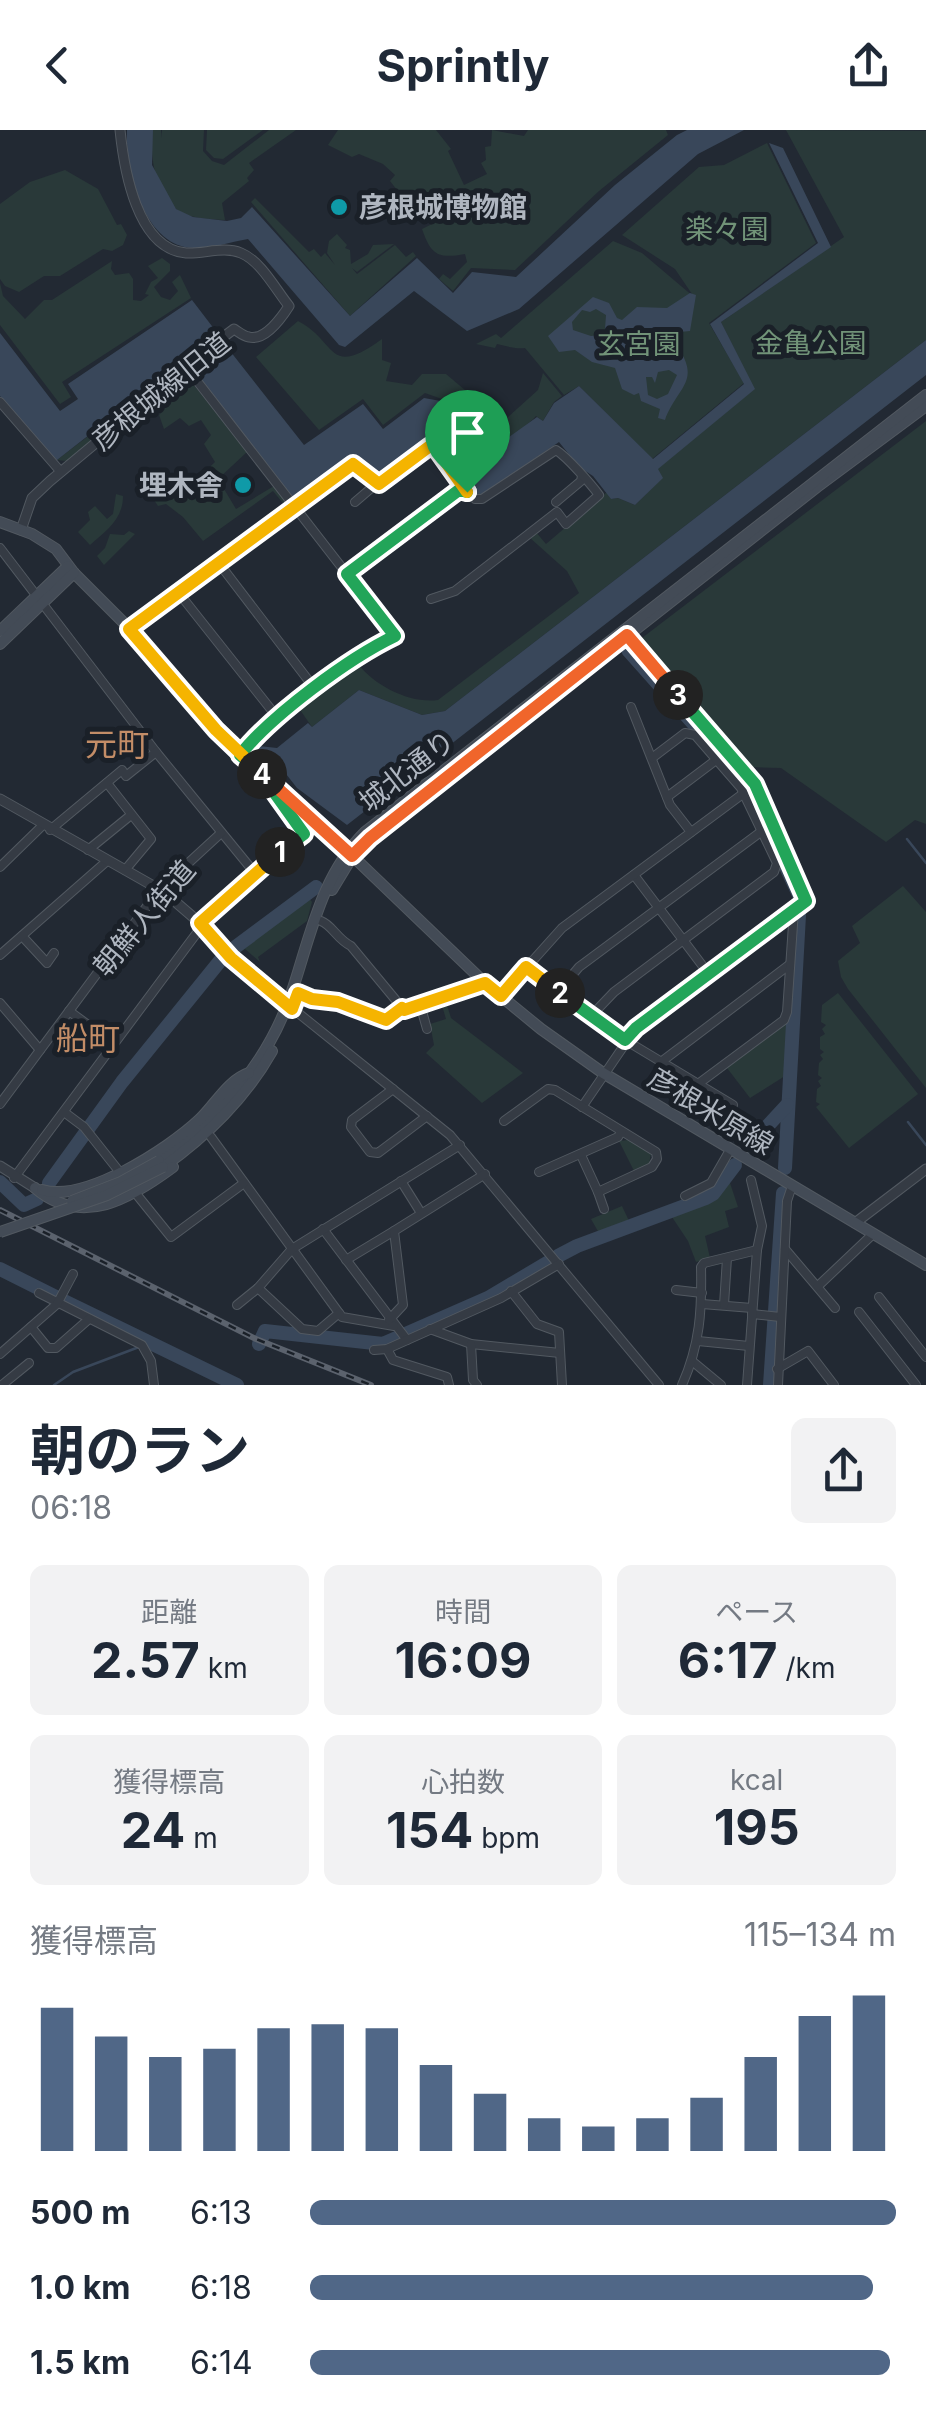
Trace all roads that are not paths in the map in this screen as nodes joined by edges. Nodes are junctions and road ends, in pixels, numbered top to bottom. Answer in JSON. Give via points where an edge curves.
{"nodes":[{"id":1,"x":120,"y":130,"type":"edge"},
{"id":2,"x":187,"y":368,"type":"junction"},
{"id":3,"x":926,"y":396,"type":"edge"},
{"id":4,"x":0,"y":402,"type":"edge"},
{"id":5,"x":926,"y":406,"type":"edge"},
{"id":6,"x":4,"y":415,"type":"edge"},
{"id":7,"x":61,"y":472,"type":"junction"},
{"id":8,"x":582,"y":476,"type":"junction"},
{"id":9,"x":376,"y":484,"type":"junction"},
{"id":10,"x":467,"y":492,"type":"junction"},
{"id":11,"x":356,"y":502,"type":"dead end"},
{"id":12,"x":556,"y":502,"type":"dead end"},
{"id":13,"x":294,"y":506,"type":"junction"},
{"id":14,"x":0,"y":522,"type":"edge"},
{"id":15,"x":21,"y":530,"type":"junction"},
{"id":16,"x":0,"y":548,"type":"edge"},
{"id":17,"x":218,"y":562,"type":"junction"},
{"id":18,"x":71,"y":569,"type":"junction"},
{"id":19,"x":347,"y":574,"type":"junction"},
{"id":20,"x":178,"y":592,"type":"junction"},
{"id":21,"x":40,"y":599,"type":"junction"},
{"id":22,"x":431,"y":599,"type":"dead end"},
{"id":23,"x":129,"y":629,"type":"junction"},
{"id":24,"x":0,"y":632,"type":"edge"},
{"id":25,"x":627,"y":635,"type":"junction"},
{"id":26,"x":0,"y":644,"type":"edge"},
{"id":27,"x":315,"y":689,"type":"junction"},
{"id":28,"x":631,"y":707,"type":"dead end"},
{"id":29,"x":277,"y":717,"type":"junction"},
{"id":30,"x":156,"y":752,"type":"junction"},
{"id":31,"x":240,"y":755,"type":"junction"},
{"id":32,"x":652,"y":758,"type":"junction"},
{"id":33,"x":716,"y":760,"type":"junction"},
{"id":34,"x":259,"y":771,"type":"junction"},
{"id":35,"x":107,"y":783,"type":"junction"},
{"id":36,"x":744,"y":793,"type":"junction"},
{"id":37,"x":668,"y":797,"type":"junction"},
{"id":38,"x":0,"y":799,"type":"edge"},
{"id":39,"x":132,"y":816,"type":"junction"},
{"id":40,"x":317,"y":822,"type":"junction"},
{"id":41,"x":46,"y":828,"type":"junction"},
{"id":42,"x":762,"y":831,"type":"junction"},
{"id":43,"x":221,"y":832,"type":"junction"},
{"id":44,"x":691,"y":832,"type":"junction"},
{"id":45,"x":304,"y":834,"type":"junction"},
{"id":46,"x":88,"y":850,"type":"junction"},
{"id":47,"x":349,"y":854,"type":"junction"},
{"id":48,"x":106,"y":861,"type":"junction"},
{"id":49,"x":0,"y":866,"type":"edge"},
{"id":50,"x":125,"y":870,"type":"junction"},
{"id":51,"x":254,"y":872,"type":"junction"},
{"id":52,"x":634,"y":875,"type":"junction"},
{"id":53,"x":159,"y":890,"type":"junction"},
{"id":54,"x":659,"y":907,"type":"junction"},
{"id":55,"x":799,"y":907,"type":"junction"},
{"id":56,"x":321,"y":921,"type":"junction"},
{"id":57,"x":201,"y":924,"type":"junction"},
{"id":58,"x":22,"y":936,"type":"junction"},
{"id":59,"x":684,"y":940,"type":"junction"},
{"id":60,"x":54,"y":953,"type":"dead end"},
{"id":61,"x":0,"y":956,"type":"edge"},
{"id":62,"x":790,"y":964,"type":"junction"},
{"id":63,"x":526,"y":967,"type":"junction"},
{"id":64,"x":708,"y":973,"type":"junction"},
{"id":65,"x":485,"y":983,"type":"junction"},
{"id":66,"x":558,"y":992,"type":"junction"},
{"id":67,"x":298,"y":993,"type":"junction"},
{"id":68,"x":501,"y":996,"type":"junction"},
{"id":69,"x":0,"y":1003,"type":"edge"},
{"id":70,"x":420,"y":1004,"type":"junction"},
{"id":71,"x":290,"y":1006,"type":"junction"},
{"id":72,"x":402,"y":1008,"type":"junction"},
{"id":73,"x":69,"y":1011,"type":"junction"},
{"id":74,"x":591,"y":1016,"type":"junction"},
{"id":75,"x":427,"y":1029,"type":"dead end"},
{"id":76,"x":625,"y":1040,"type":"junction"},
{"id":77,"x":114,"y":1044,"type":"junction"},
{"id":78,"x":40,"y":1050,"type":"junction"},
{"id":79,"x":661,"y":1062,"type":"junction"},
{"id":80,"x":603,"y":1073,"type":"junction"},
{"id":81,"x":253,"y":1074,"type":"junction"},
{"id":82,"x":698,"y":1084,"type":"junction"},
{"id":83,"x":393,"y":1089,"type":"junction"},
{"id":84,"x":0,"y":1104,"type":"edge"},
{"id":85,"x":733,"y":1105,"type":"dead end"},
{"id":86,"x":582,"y":1107,"type":"junction"},
{"id":87,"x":64,"y":1112,"type":"junction"},
{"id":88,"x":426,"y":1116,"type":"junction"},
{"id":89,"x":504,"y":1121,"type":"dead end"},
{"id":90,"x":621,"y":1132,"type":"junction"},
{"id":91,"x":211,"y":1137,"type":"junction"},
{"id":92,"x":460,"y":1146,"type":"junction"},
{"id":93,"x":730,"y":1150,"type":"junction"},
{"id":94,"x":581,"y":1155,"type":"junction"},
{"id":95,"x":0,"y":1166,"type":"edge"},
{"id":96,"x":926,"y":1169,"type":"edge"},
{"id":97,"x":538,"y":1172,"type":"dead end"},
{"id":98,"x":120,"y":1173,"type":"junction"},
{"id":99,"x":484,"y":1174,"type":"junction"},
{"id":100,"x":14,"y":1178,"type":"junction"},
{"id":101,"x":751,"y":1180,"type":"dead end"},
{"id":102,"x":400,"y":1181,"type":"junction"},
{"id":103,"x":244,"y":1183,"type":"junction"},
{"id":104,"x":792,"y":1186,"type":"junction"},
{"id":105,"x":35,"y":1188,"type":"junction"},
{"id":106,"x":134,"y":1192,"type":"junction"},
{"id":107,"x":598,"y":1192,"type":"junction"},
{"id":108,"x":686,"y":1196,"type":"dead end"},
{"id":109,"x":604,"y":1209,"type":"dead end"},
{"id":110,"x":421,"y":1213,"type":"junction"},
{"id":111,"x":759,"y":1216,"type":"junction"},
{"id":112,"x":748,"y":1220,"type":"dead end"},
{"id":113,"x":855,"y":1224,"type":"junction"},
{"id":114,"x":0,"y":1229,"type":"edge"},
{"id":115,"x":323,"y":1229,"type":"junction"},
{"id":116,"x":394,"y":1231,"type":"junction"},
{"id":117,"x":873,"y":1234,"type":"junction"},
{"id":118,"x":292,"y":1248,"type":"junction"},
{"id":119,"x":785,"y":1249,"type":"junction"},
{"id":120,"x":757,"y":1250,"type":"junction"},
{"id":121,"x":726,"y":1258,"type":"junction"},
{"id":122,"x":346,"y":1260,"type":"junction"},
{"id":123,"x":559,"y":1264,"type":"junction"},
{"id":124,"x":926,"y":1265,"type":"edge"},
{"id":125,"x":73,"y":1274,"type":"dead end"},
{"id":126,"x":818,"y":1286,"type":"junction"},
{"id":127,"x":258,"y":1288,"type":"junction"},
{"id":128,"x":676,"y":1290,"type":"dead end"},
{"id":129,"x":511,"y":1291,"type":"junction"},
{"id":130,"x":39,"y":1293,"type":"dead end"},
{"id":131,"x":702,"y":1293,"type":"junction"},
{"id":132,"x":879,"y":1296,"type":"dead end"},
{"id":133,"x":57,"y":1304,"type":"junction"},
{"id":134,"x":702,"y":1304,"type":"junction"},
{"id":135,"x":237,"y":1305,"type":"dead end"},
{"id":136,"x":724,"y":1305,"type":"junction"},
{"id":137,"x":835,"y":1308,"type":"dead end"},
{"id":138,"x":752,"y":1311,"type":"junction"},
{"id":139,"x":858,"y":1312,"type":"dead end"},
{"id":140,"x":339,"y":1313,"type":"junction"},
{"id":141,"x":776,"y":1316,"type":"junction"},
{"id":142,"x":89,"y":1319,"type":"junction"},
{"id":143,"x":391,"y":1323,"type":"junction"},
{"id":144,"x":31,"y":1327,"type":"junction"},
{"id":145,"x":430,"y":1329,"type":"junction"},
{"id":146,"x":404,"y":1337,"type":"junction"},
{"id":147,"x":698,"y":1342,"type":"junction"},
{"id":148,"x":471,"y":1344,"type":"junction"},
{"id":149,"x":749,"y":1346,"type":"junction"},
{"id":150,"x":388,"y":1348,"type":"junction"},
{"id":151,"x":374,"y":1350,"type":"dead end"},
{"id":152,"x":560,"y":1352,"type":"junction"},
{"id":153,"x":0,"y":1354,"type":"edge"},
{"id":154,"x":926,"y":1357,"type":"edge"},
{"id":155,"x":692,"y":1361,"type":"junction"},
{"id":156,"x":29,"y":1363,"type":"dead end"},
{"id":157,"x":777,"y":1370,"type":"junction"},
{"id":158,"x":926,"y":1379,"type":"edge"},
{"id":159,"x":475,"y":1384,"type":"edge"},
{"id":160,"x":2,"y":1385,"type":"edge"},
{"id":161,"x":154,"y":1385,"type":"edge"},
{"id":162,"x":449,"y":1385,"type":"edge"},
{"id":163,"x":562,"y":1385,"type":"edge"},
{"id":164,"x":660,"y":1385,"type":"edge"},
{"id":165,"x":682,"y":1385,"type":"edge"},
{"id":166,"x":721,"y":1385,"type":"edge"},
{"id":167,"x":747,"y":1385,"type":"edge"},
{"id":168,"x":778,"y":1385,"type":"edge"},
{"id":169,"x":834,"y":1385,"type":"edge"},
{"id":170,"x":917,"y":1385,"type":"edge"}],
"edges":[{"from":1,"to":2,"type":"street","name":"彦根城線旧道","via":[[128,186],[150,230],[185,253],[248,257],[288,306],[260,336],[234,329]]},
{"from":2,"to":7,"type":"street","name":"彦根城線旧道"},
{"from":2,"to":13,"type":"street"},
{"from":3,"to":47,"type":"main road","name":"城北通り","via":[[607,641]]},
{"from":4,"to":6,"type":"street"},
{"from":5,"to":25,"type":"main road","name":"城北通り"},
{"from":6,"to":7,"type":"street"},
{"from":7,"to":15,"type":"street","name":"彦根城線旧道","via":[[32,498]]},
{"from":8,"to":10,"type":"street","via":[[556,450],[482,499]]},
{"from":8,"to":12,"type":"street"},
{"from":8,"to":22,"type":"street","via":[[599,495],[566,524],[557,512],[455,591]]},
{"from":9,"to":10,"type":"street","via":[[430,446]]},
{"from":9,"to":11,"type":"street"},
{"from":9,"to":13,"type":"street","via":[[353,464]]},
{"from":10,"to":19,"type":"street","via":[[459,490]]},
{"from":13,"to":17,"type":"street"},
{"from":13,"to":19,"type":"street"},
{"from":14,"to":15,"type":"main road","name":"彦根米原線"},
{"from":15,"to":18,"type":"main road","name":"彦根米原線","via":[[56,549]]},
{"from":16,"to":21,"type":"street"},
{"from":17,"to":20,"type":"street"},
{"from":17,"to":27,"type":"street"},
{"from":18,"to":21,"type":"main road"},
{"from":18,"to":23,"type":"main road","name":"彦根米原線"},
{"from":19,"to":27,"type":"street","via":[[395,636]]},
{"from":20,"to":23,"type":"street"},
{"from":20,"to":29,"type":"street"},
{"from":21,"to":24,"type":"main road"},
{"from":21,"to":26,"type":"main road"},
{"from":21,"to":30,"type":"street"},
{"from":23,"to":31,"type":"main road","name":"彦根米原線"},
{"from":25,"to":47,"type":"main road","name":"城北通り"},
{"from":25,"to":55,"type":"street","via":[[755,784],[806,896]]},
{"from":27,"to":29,"type":"street"},
{"from":28,"to":32,"type":"street"},
{"from":29,"to":31,"type":"street"},
{"from":30,"to":35,"type":"street"},
{"from":30,"to":43,"type":"street"},
{"from":31,"to":34,"type":"main road","name":"彦根米原線"},
{"from":32,"to":33,"type":"street","via":[[685,733],[695,735]]},
{"from":32,"to":37,"type":"street"},
{"from":33,"to":36,"type":"street"},
{"from":33,"to":37,"type":"street"},
{"from":34,"to":40,"type":"main road","name":"彦根米原線"},
{"from":34,"to":45,"type":"street"},
{"from":35,"to":39,"type":"street"},
{"from":35,"to":41,"type":"street"},
{"from":36,"to":42,"type":"street"},
{"from":36,"to":44,"type":"street"},
{"from":37,"to":44,"type":"street"},
{"from":38,"to":41,"type":"street"},
{"from":39,"to":46,"type":"street"},
{"from":39,"to":50,"type":"street","via":[[151,840]]},
{"from":40,"to":45,"type":"street"},
{"from":40,"to":47,"type":"main road","name":"彦根米原線"},
{"from":41,"to":46,"type":"street"},
{"from":41,"to":49,"type":"street"},
{"from":42,"to":54,"type":"street"},
{"from":42,"to":59,"type":"street","via":[[777,863],[774,872]]},
{"from":43,"to":51,"type":"street"},
{"from":43,"to":53,"type":"street","name":"朝鮮人街道"},
{"from":44,"to":52,"type":"street"},
{"from":45,"to":51,"type":"street"},
{"from":46,"to":48,"type":"street"},
{"from":47,"to":56,"type":"main road","name":"城北通り"},
{"from":47,"to":65,"type":"main road","name":"彦根米原線"},
{"from":47,"to":71,"type":"main road","name":"城北通り","via":[[322,896]]},
{"from":48,"to":50,"type":"street"},
{"from":48,"to":58,"type":"street"},
{"from":50,"to":53,"type":"street"},
{"from":51,"to":57,"type":"street"},
{"from":52,"to":54,"type":"street"},
{"from":52,"to":63,"type":"street","via":[[562,928]]},
{"from":53,"to":57,"type":"street"},
{"from":53,"to":73,"type":"street","name":"朝鮮人街道"},
{"from":54,"to":59,"type":"street"},
{"from":54,"to":66,"type":"street"},
{"from":55,"to":62,"type":"street"},
{"from":55,"to":64,"type":"street"},
{"from":56,"to":67,"type":"main road","name":"城北通り"},
{"from":56,"to":72,"type":"street"},
{"from":57,"to":71,"type":"street"},
{"from":57,"to":77,"type":"street"},
{"from":58,"to":60,"type":"street","via":[[47,963]]},
{"from":58,"to":61,"type":"street"},
{"from":59,"to":64,"type":"street"},
{"from":59,"to":74,"type":"street"},
{"from":62,"to":79,"type":"street"},
{"from":62,"to":82,"type":"street","via":[[784,1020]]},
{"from":63,"to":66,"type":"street"},
{"from":63,"to":68,"type":"street"},
{"from":64,"to":76,"type":"street"},
{"from":65,"to":68,"type":"main road","name":"彦根米原線"},
{"from":65,"to":70,"type":"street"},
{"from":66,"to":74,"type":"street"},
{"from":67,"to":71,"type":"main road","name":"城北通り"},
{"from":67,"to":72,"type":"street","via":[[386,1020]]},
{"from":68,"to":80,"type":"main road","name":"彦根米原線"},
{"from":69,"to":78,"type":"street"},
{"from":70,"to":72,"type":"street"},
{"from":70,"to":75,"type":"street"},
{"from":71,"to":81,"type":"main road","name":"城北通り"},
{"from":71,"to":83,"type":"street"},
{"from":73,"to":77,"type":"street"},
{"from":73,"to":78,"type":"street","name":"朝鮮人街道"},
{"from":74,"to":76,"type":"street"},
{"from":76,"to":79,"type":"street"},
{"from":76,"to":80,"type":"street"},
{"from":77,"to":87,"type":"street"},
{"from":78,"to":84,"type":"street","name":"朝鮮人街道"},
{"from":79,"to":82,"type":"street"},
{"from":80,"to":86,"type":"street"},
{"from":80,"to":93,"type":"main road","name":"彦根米原線"},
{"from":81,"to":91,"type":"main road","via":[[256,1088]]},
{"from":81,"to":98,"type":"main road","via":[[238,1076],[185,1132]]},
{"from":81,"to":114,"type":"main road","name":"城北通り","bridge":true,"via":[[213,1127],[161,1164],[108,1196]]},
{"from":82,"to":85,"type":"street"},
{"from":83,"to":88,"type":"street"},
{"from":83,"to":88,"type":"street","via":[[352,1120],[370,1152],[378,1153]]},
{"from":86,"to":89,"type":"street","via":[[548,1089]]},
{"from":86,"to":90,"type":"street"},
{"from":87,"to":98,"type":"street"},
{"from":87,"to":100,"type":"street"},
{"from":88,"to":92,"type":"street"},
{"from":90,"to":94,"type":"street"},
{"from":90,"to":107,"type":"street","via":[[657,1159]]},
{"from":91,"to":103,"type":"street"},
{"from":91,"to":106,"type":"main road"},
{"from":92,"to":99,"type":"street"},
{"from":92,"to":102,"type":"street"},
{"from":93,"to":104,"type":"main road","name":"彦根米原線"},
{"from":93,"to":108,"type":"street","via":[[712,1183]]},
{"from":94,"to":97,"type":"street"},
{"from":94,"to":107,"type":"street"},
{"from":95,"to":100,"type":"street"},
{"from":96,"to":113,"type":"street"},
{"from":98,"to":105,"type":"main road","via":[[62,1193]]},
{"from":98,"to":106,"type":"street"},
{"from":99,"to":110,"type":"street"},
{"from":99,"to":123,"type":"street"},
{"from":100,"to":105,"type":"street"},
{"from":101,"to":111,"type":"street"},
{"from":102,"to":110,"type":"street"},
{"from":102,"to":115,"type":"street"},
{"from":103,"to":106,"type":"street","via":[[171,1237]]},
{"from":103,"to":118,"type":"street"},
{"from":104,"to":113,"type":"main road","name":"彦根米原線"},
{"from":104,"to":119,"type":"street"},
{"from":105,"to":106,"type":"main road","via":[[83,1210]]},
{"from":107,"to":109,"type":"street"},
{"from":110,"to":116,"type":"street"},
{"from":111,"to":112,"type":"street"},
{"from":111,"to":120,"type":"street"},
{"from":113,"to":117,"type":"main road","name":"彦根米原線"},
{"from":115,"to":118,"type":"street"},
{"from":115,"to":122,"type":"street"},
{"from":116,"to":122,"type":"street"},
{"from":116,"to":143,"type":"street","via":[[403,1305]]},
{"from":117,"to":124,"type":"main road","name":"彦根米原線"},
{"from":117,"to":126,"type":"street"},
{"from":118,"to":127,"type":"street"},
{"from":118,"to":140,"type":"street"},
{"from":119,"to":126,"type":"street"},
{"from":119,"to":141,"type":"street"},
{"from":120,"to":121,"type":"street"},
{"from":120,"to":138,"type":"street"},
{"from":121,"to":131,"type":"street","via":[[704,1263]]},
{"from":121,"to":136,"type":"street"},
{"from":122,"to":143,"type":"street"},
{"from":123,"to":129,"type":"street"},
{"from":123,"to":164,"type":"street"},
{"from":125,"to":133,"type":"street"},
{"from":126,"to":137,"type":"street"},
{"from":127,"to":135,"type":"street"},
{"from":127,"to":140,"type":"street","via":[[302,1329],[318,1330]]},
{"from":128,"to":131,"type":"street"},
{"from":129,"to":145,"type":"street"},
{"from":129,"to":152,"type":"street","via":[[537,1324],[559,1332]]},
{"from":130,"to":133,"type":"street"},
{"from":131,"to":134,"type":"street"},
{"from":132,"to":154,"type":"street"},
{"from":133,"to":142,"type":"street"},
{"from":133,"to":144,"type":"street"},
{"from":134,"to":136,"type":"street"},
{"from":134,"to":147,"type":"street"},
{"from":136,"to":138,"type":"street"},
{"from":138,"to":141,"type":"street"},
{"from":138,"to":149,"type":"street"},
{"from":139,"to":170,"type":"street"},
{"from":140,"to":143,"type":"street"},
{"from":141,"to":157,"type":"street"},
{"from":142,"to":144,"type":"street","via":[[56,1348],[48,1348]]},
{"from":142,"to":161,"type":"street","via":[[142,1344]]},
{"from":143,"to":146,"type":"street"},
{"from":144,"to":153,"type":"street"},
{"from":145,"to":146,"type":"street"},
{"from":145,"to":148,"type":"street"},
{"from":146,"to":150,"type":"street"},
{"from":147,"to":149,"type":"street"},
{"from":147,"to":155,"type":"street"},
{"from":148,"to":152,"type":"street"},
{"from":148,"to":159,"type":"street"},
{"from":149,"to":167,"type":"street"},
{"from":150,"to":151,"type":"street"},
{"from":150,"to":162,"type":"street","via":[[394,1360],[447,1377]]},
{"from":152,"to":163,"type":"street"},
{"from":155,"to":165,"type":"street"},
{"from":155,"to":166,"type":"street"},
{"from":156,"to":160,"type":"street"},
{"from":157,"to":168,"type":"street"},
{"from":157,"to":169,"type":"street","via":[[808,1351]]},
{"from":158,"to":170,"type":"street"}]}
